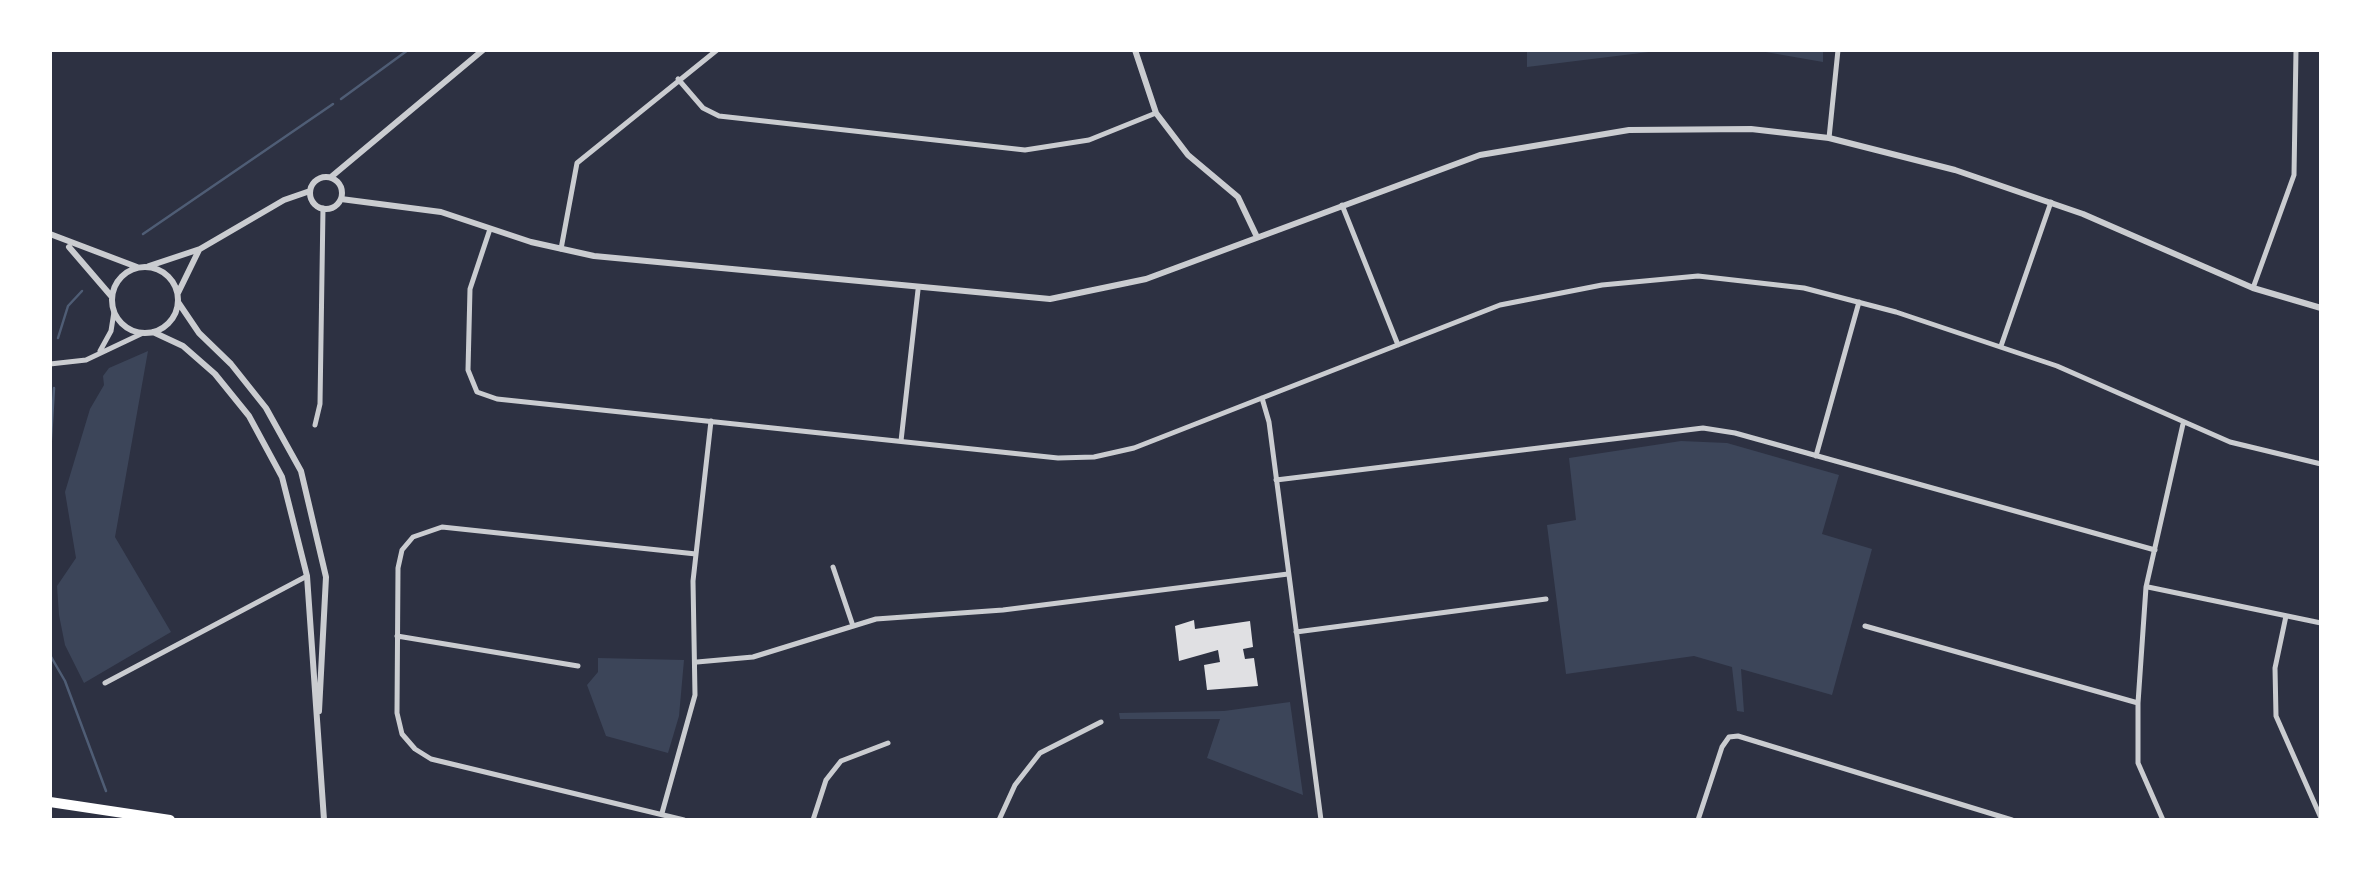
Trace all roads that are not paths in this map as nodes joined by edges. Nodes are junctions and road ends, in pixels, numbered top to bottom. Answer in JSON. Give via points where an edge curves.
{"nodes":[{"id":1,"x":484,"y":50,"type":"edge"},
{"id":2,"x":716,"y":50,"type":"edge"},
{"id":3,"x":1135,"y":50,"type":"edge"},
{"id":4,"x":1838,"y":50,"type":"edge"},
{"id":5,"x":2296,"y":50,"type":"edge"},
{"id":6,"x":678,"y":79,"type":"junction"},
{"id":7,"x":1156,"y":114,"type":"junction"},
{"id":8,"x":1829,"y":138,"type":"junction"},
{"id":9,"x":332,"y":178,"type":"junction"},
{"id":10,"x":310,"y":191,"type":"junction"},
{"id":11,"x":341,"y":199,"type":"junction"},
{"id":12,"x":2051,"y":202,"type":"junction"},
{"id":13,"x":1342,"y":205,"type":"junction"},
{"id":14,"x":324,"y":208,"type":"junction"},
{"id":15,"x":490,"y":229,"type":"junction"},
{"id":16,"x":50,"y":234,"type":"edge"},
{"id":17,"x":1257,"y":237,"type":"junction"},
{"id":18,"x":64,"y":242,"type":"junction"},
{"id":19,"x":200,"y":250,"type":"junction"},
{"id":20,"x":561,"y":250,"type":"junction"},
{"id":21,"x":143,"y":268,"type":"junction"},
{"id":22,"x":2253,"y":288,"type":"junction"},
{"id":23,"x":918,"y":290,"type":"junction"},
{"id":24,"x":112,"y":296,"type":"junction"},
{"id":25,"x":178,"y":299,"type":"junction"},
{"id":26,"x":1858,"y":302,"type":"junction"},
{"id":27,"x":2321,"y":308,"type":"edge"},
{"id":28,"x":114,"y":312,"type":"junction"},
{"id":29,"x":153,"y":332,"type":"junction"},
{"id":30,"x":143,"y":333,"type":"junction"},
{"id":31,"x":1398,"y":345,"type":"junction"},
{"id":32,"x":2001,"y":347,"type":"junction"},
{"id":33,"x":98,"y":353,"type":"junction"},
{"id":34,"x":50,"y":364,"type":"edge"},
{"id":35,"x":1262,"y":398,"type":"junction"},
{"id":36,"x":711,"y":422,"type":"junction"},
{"id":37,"x":2183,"y":424,"type":"junction"},
{"id":38,"x":315,"y":425,"type":"dead end"},
{"id":39,"x":901,"y":441,"type":"junction"},
{"id":40,"x":1816,"y":456,"type":"junction"},
{"id":41,"x":2321,"y":464,"type":"edge"},
{"id":42,"x":1276,"y":480,"type":"junction"},
{"id":43,"x":2155,"y":550,"type":"junction"},
{"id":44,"x":696,"y":554,"type":"junction"},
{"id":45,"x":833,"y":567,"type":"dead end"},
{"id":46,"x":1288,"y":574,"type":"junction"},
{"id":47,"x":308,"y":576,"type":"junction"},
{"id":48,"x":2146,"y":586,"type":"junction"},
{"id":49,"x":1546,"y":599,"type":"dead end"},
{"id":50,"x":2286,"y":616,"type":"junction"},
{"id":51,"x":852,"y":623,"type":"junction"},
{"id":52,"x":2321,"y":623,"type":"edge"},
{"id":53,"x":1865,"y":626,"type":"dead end"},
{"id":54,"x":1296,"y":632,"type":"junction"},
{"id":55,"x":397,"y":636,"type":"junction"},
{"id":56,"x":697,"y":662,"type":"junction"},
{"id":57,"x":578,"y":666,"type":"dead end"},
{"id":58,"x":106,"y":683,"type":"dead end"},
{"id":59,"x":2138,"y":703,"type":"junction"},
{"id":60,"x":1101,"y":722,"type":"dead end"},
{"id":61,"x":318,"y":743,"type":"junction"},
{"id":62,"x":888,"y":743,"type":"dead end"},
{"id":63,"x":50,"y":802,"type":"edge"},
{"id":64,"x":662,"y":814,"type":"junction"},
{"id":65,"x":2321,"y":818,"type":"edge"},
{"id":66,"x":170,"y":820,"type":"edge"},
{"id":67,"x":324,"y":820,"type":"edge"},
{"id":68,"x":684,"y":820,"type":"edge"},
{"id":69,"x":813,"y":820,"type":"edge"},
{"id":70,"x":999,"y":820,"type":"edge"},
{"id":71,"x":1322,"y":820,"type":"edge"},
{"id":72,"x":1698,"y":820,"type":"edge"},
{"id":73,"x":2012,"y":820,"type":"edge"},
{"id":74,"x":2163,"y":820,"type":"edge"}],
"edges":[{"from":1,"to":9,"type":"street"},
{"from":2,"to":6,"type":"street"},
{"from":3,"to":7,"type":"street"},
{"from":4,"to":8,"type":"street"},
{"from":5,"to":22,"type":"street","via":[[2294,175]]},
{"from":6,"to":7,"type":"street","via":[[719,116],[1025,150],[1090,140]]},
{"from":6,"to":20,"type":"street","via":[[577,163]]},
{"from":7,"to":17,"type":"street","via":[[1188,155],[1234,192]]},
{"from":8,"to":12,"type":"street"},
{"from":8,"to":13,"type":"street","via":[[1712,127],[1590,134],[1480,154]]},
{"from":9,"to":10,"type":"street","via":[[318,179]]},
{"from":9,"to":11,"type":"street","via":[[342,188]]},
{"from":10,"to":14,"type":"street"},
{"from":10,"to":19,"type":"street"},
{"from":11,"to":14,"type":"street"},
{"from":11,"to":15,"type":"street","via":[[441,212]]},
{"from":12,"to":22,"type":"street"},
{"from":12,"to":32,"type":"street"},
{"from":13,"to":17,"type":"street"},
{"from":13,"to":31,"type":"street"},
{"from":14,"to":38,"type":"street"},
{"from":15,"to":20,"type":"street"},
{"from":15,"to":36,"type":"street","via":[[469,306],[468,370],[477,392]]},
{"from":16,"to":18,"type":"street"},
{"from":17,"to":23,"type":"street","via":[[1083,296],[1017,299]]},
{"from":18,"to":21,"type":"street"},
{"from":18,"to":24,"type":"street"},
{"from":19,"to":21,"type":"street"},
{"from":19,"to":25,"type":"street","via":[[182,276]]},
{"from":20,"to":23,"type":"street"},
{"from":21,"to":24,"type":"street","via":[[119,280]]},
{"from":21,"to":25,"type":"street","via":[[166,274]]},
{"from":22,"to":27,"type":"street"},
{"from":23,"to":39,"type":"street"},
{"from":24,"to":28,"type":"street"},
{"from":25,"to":29,"type":"street","via":[[170,322]]},
{"from":25,"to":61,"type":"street","via":[[198,333],[266,408],[301,472],[326,578]]},
{"from":26,"to":31,"type":"street","via":[[1748,280],[1644,280],[1500,305]]},
{"from":26,"to":32,"type":"street"},
{"from":26,"to":40,"type":"street"},
{"from":28,"to":30,"type":"street","via":[[124,326]]},
{"from":28,"to":33,"type":"street"},
{"from":29,"to":30,"type":"street"},
{"from":29,"to":47,"type":"street","via":[[183,346],[249,416],[282,477]]},
{"from":30,"to":33,"type":"street"},
{"from":31,"to":35,"type":"street"},
{"from":32,"to":37,"type":"street"},
{"from":33,"to":34,"type":"street"},
{"from":35,"to":39,"type":"street","via":[[1094,457]]},
{"from":35,"to":42,"type":"street"},
{"from":36,"to":39,"type":"street"},
{"from":36,"to":44,"type":"street"},
{"from":37,"to":41,"type":"street"},
{"from":37,"to":43,"type":"street"},
{"from":40,"to":42,"type":"street","via":[[1703,428]]},
{"from":40,"to":43,"type":"street"},
{"from":42,"to":46,"type":"street"},
{"from":43,"to":48,"type":"street"},
{"from":44,"to":55,"type":"street","via":[[442,526],[426,530],[402,550]]},
{"from":44,"to":56,"type":"street"},
{"from":45,"to":51,"type":"street"},
{"from":46,"to":51,"type":"street"},
{"from":46,"to":54,"type":"street"},
{"from":47,"to":58,"type":"street"},
{"from":47,"to":61,"type":"street"},
{"from":48,"to":50,"type":"street"},
{"from":48,"to":59,"type":"street"},
{"from":49,"to":54,"type":"street"},
{"from":50,"to":52,"type":"street"},
{"from":50,"to":65,"type":"street","via":[[2274,668],[2276,716]]},
{"from":51,"to":56,"type":"street","via":[[753,656]]},
{"from":53,"to":59,"type":"street"},
{"from":54,"to":71,"type":"street"},
{"from":55,"to":57,"type":"street"},
{"from":55,"to":64,"type":"street","via":[[397,714],[402,734],[416,749],[431,759]]},
{"from":56,"to":64,"type":"street","via":[[690,720]]},
{"from":59,"to":74,"type":"street","via":[[2138,763]]},
{"from":60,"to":70,"type":"street","via":[[1040,753],[1014,784]]},
{"from":61,"to":67,"type":"street"},
{"from":62,"to":69,"type":"street","via":[[842,762],[826,780]]},
{"from":63,"to":66,"type":"highway"},
{"from":64,"to":68,"type":"street"},
{"from":72,"to":73,"type":"street","via":[[1722,747],[1738,736]]}]}
